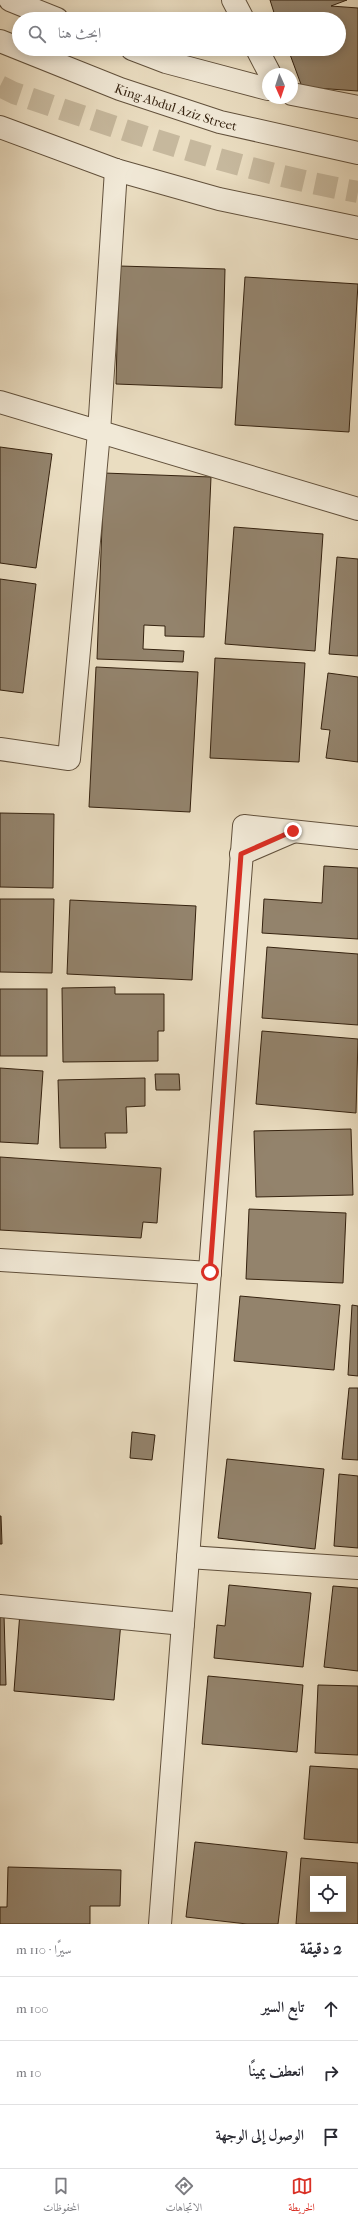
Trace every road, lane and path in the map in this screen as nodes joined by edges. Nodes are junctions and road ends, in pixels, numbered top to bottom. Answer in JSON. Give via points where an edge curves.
{"nodes":[{"id":1,"x":10,"y":0,"type":"edge"},
{"id":2,"x":233,"y":0,"type":"edge"},
{"id":3,"x":40,"y":12,"type":"edge"},
{"id":4,"x":239,"y":12,"type":"edge"},
{"id":5,"x":0,"y":42,"type":"edge"},
{"id":6,"x":12,"y":47,"type":"edge"},
{"id":7,"x":36,"y":56,"type":"edge"},
{"id":8,"x":150,"y":56,"type":"edge"},
{"id":9,"x":261,"y":56,"type":"edge"},
{"id":10,"x":267,"y":68,"type":"edge"},
{"id":11,"x":262,"y":87,"type":"edge"},
{"id":12,"x":298,"y":95,"type":"edge"},
{"id":13,"x":358,"y":107,"type":"edge"},
{"id":14,"x":0,"y":127,"type":"edge"},
{"id":15,"x":358,"y":153,"type":"edge"},
{"id":16,"x":116,"y":170,"type":"junction"},
{"id":17,"x":358,"y":228,"type":"edge"},
{"id":18,"x":0,"y":402,"type":"edge"},
{"id":19,"x":99,"y":432,"type":"junction"},
{"id":20,"x":358,"y":509,"type":"edge"},
{"id":21,"x":0,"y":748,"type":"edge"},
{"id":22,"x":358,"y":838,"type":"edge"},
{"id":23,"x":0,"y":1260,"type":"edge"},
{"id":24,"x":210,"y":1272,"type":"junction"},
{"id":25,"x":188,"y":1557,"type":"junction"},
{"id":26,"x":358,"y":1568,"type":"edge"},
{"id":27,"x":0,"y":1606,"type":"edge"},
{"id":28,"x":183,"y":1624,"type":"junction"},
{"id":29,"x":160,"y":1924,"type":"edge"}],
"edges":[{"from":1,"to":3,"type":"street"},
{"from":2,"to":4,"type":"street"},
{"from":5,"to":6,"type":"street","name":"King Abdul Aziz Street"},
{"from":7,"to":15,"type":"street","name":"King Abdul Aziz Street","via":[[120,89],[220,122]]},
{"from":8,"to":11,"type":"street"},
{"from":9,"to":10,"type":"street"},
{"from":12,"to":13,"type":"street"},
{"from":14,"to":16,"type":"street"},
{"from":16,"to":17,"type":"street","via":[[218,199]]},
{"from":16,"to":19,"type":"street"},
{"from":18,"to":19,"type":"street"},
{"from":19,"to":20,"type":"street"},
{"from":19,"to":21,"type":"street","via":[[69,759]]},
{"from":22,"to":24,"type":"street","via":[[244,826]]},
{"from":23,"to":24,"type":"street"},
{"from":24,"to":25,"type":"street"},
{"from":25,"to":26,"type":"street"},
{"from":25,"to":28,"type":"street"},
{"from":27,"to":28,"type":"street"},
{"from":28,"to":29,"type":"street"}]}
